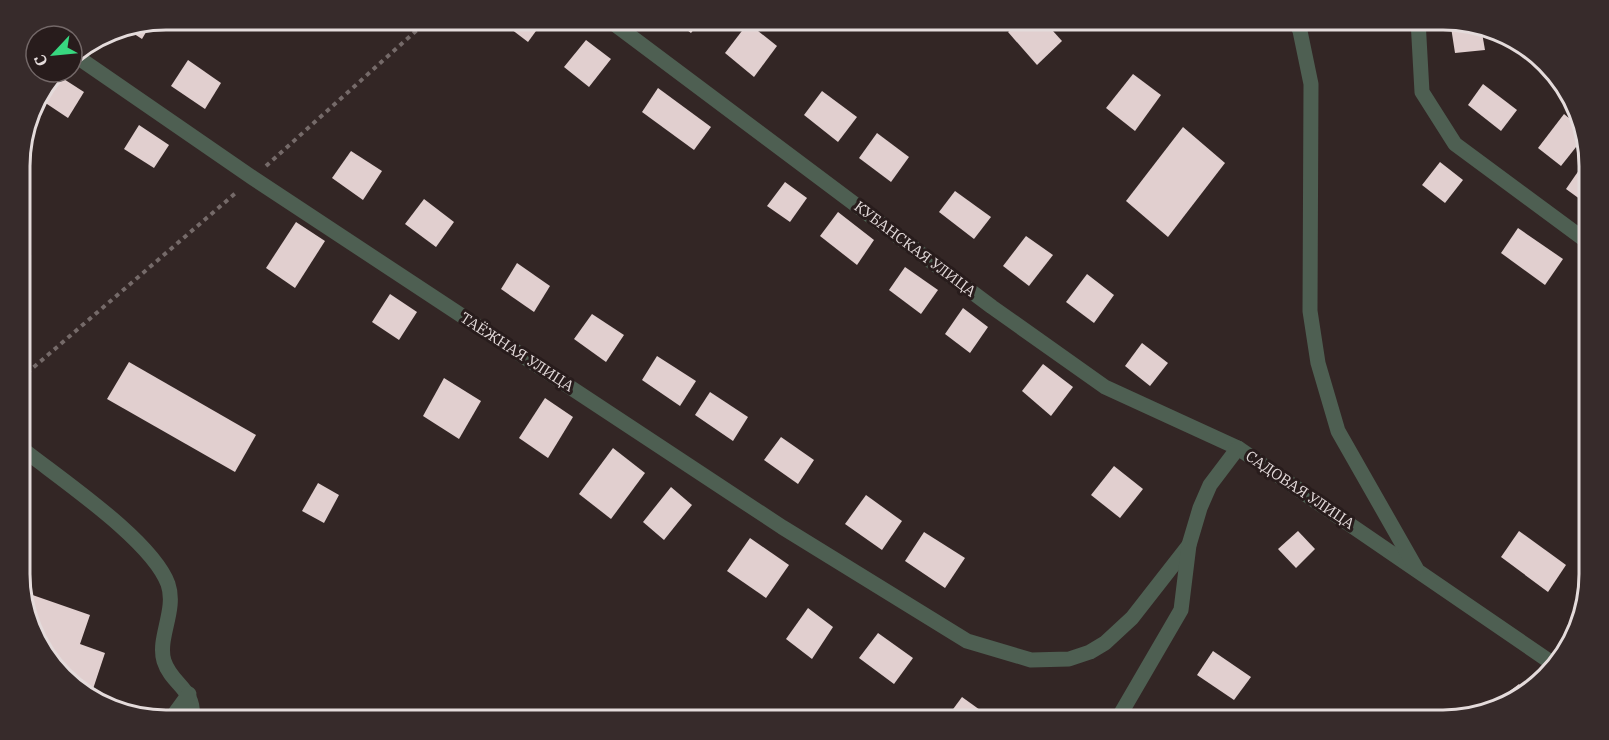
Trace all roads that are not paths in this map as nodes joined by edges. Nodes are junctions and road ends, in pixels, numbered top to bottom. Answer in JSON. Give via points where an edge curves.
{"nodes":[{"id":1,"x":622,"y":30,"type":"edge"},
{"id":2,"x":1300,"y":30,"type":"edge"},
{"id":3,"x":1419,"y":30,"type":"edge"},
{"id":4,"x":84,"y":62,"type":"edge"},
{"id":5,"x":1579,"y":236,"type":"edge"},
{"id":6,"x":1238,"y":448,"type":"junction"},
{"id":7,"x":30,"y":454,"type":"edge"},
{"id":8,"x":1190,"y":545,"type":"junction"},
{"id":9,"x":1417,"y":570,"type":"junction"},
{"id":10,"x":1548,"y":660,"type":"edge"},
{"id":11,"x":189,"y":694,"type":"junction"},
{"id":12,"x":177,"y":710,"type":"edge"},
{"id":13,"x":193,"y":710,"type":"edge"},
{"id":14,"x":1123,"y":710,"type":"edge"}],
"edges":[{"from":1,"to":6,"type":"street","name":"КУБАНСКАЯ УЛИЦА","via":[[1105,387]]},
{"from":2,"to":9,"type":"street","via":[[1311,84],[1310,311],[1318,363],[1338,431]]},
{"from":3,"to":5,"type":"street","via":[[1422,92],[1455,144]]},
{"from":4,"to":8,"type":"street","name":"ТАЁЖНАЯ УЛИЦА","via":[[253,178],[782,527],[967,641],[1030,660],[1069,659],[1090,652],[1132,618]]},
{"from":6,"to":8,"type":"street","name":"САДОВАЯ УЛИЦА","via":[[1210,485]]},
{"from":6,"to":9,"type":"street","name":"САДОВАЯ УЛИЦА"},
{"from":7,"to":11,"type":"street","via":[[139,541],[159,566],[171,602],[162,651],[164,662]]},
{"from":8,"to":14,"type":"street","name":"САДОВАЯ УЛИЦА","via":[[1181,610]]},
{"from":9,"to":10,"type":"street","name":"САДОВАЯ УЛИЦА"},
{"from":11,"to":12,"type":"street"},
{"from":11,"to":13,"type":"street"}]}
